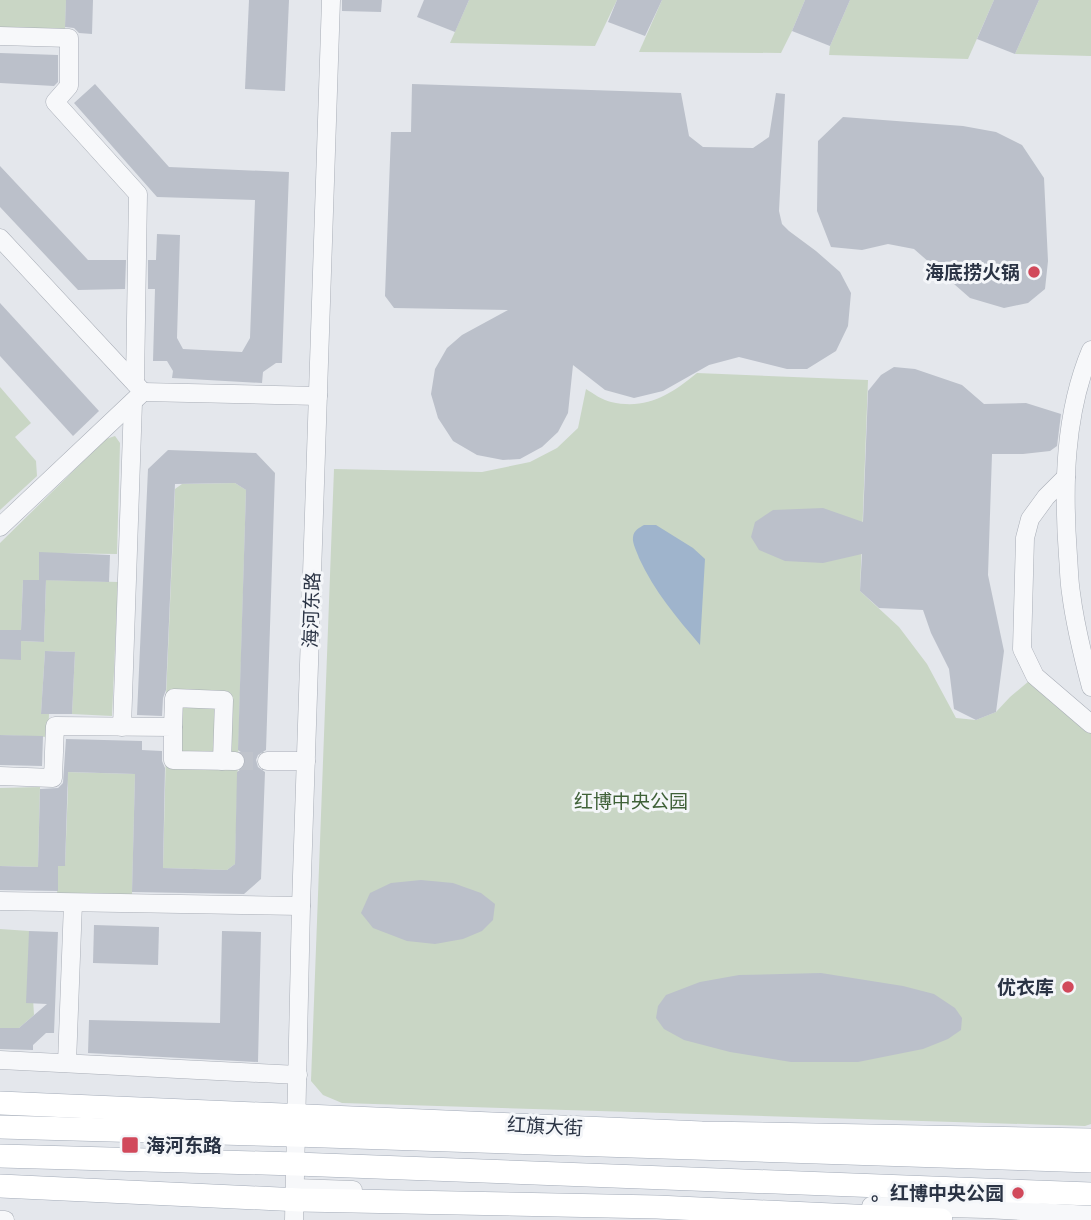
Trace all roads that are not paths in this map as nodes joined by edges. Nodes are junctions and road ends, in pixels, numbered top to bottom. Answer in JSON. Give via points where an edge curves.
{"nodes":[{"id":1,"x":331,"y":0,"type":"edge"},
{"id":2,"x":0,"y":36,"type":"edge"},
{"id":3,"x":0,"y":239,"type":"edge"},
{"id":4,"x":1091,"y":350,"type":"edge"},
{"id":5,"x":137,"y":392,"type":"junction"},
{"id":6,"x":318,"y":396,"type":"junction"},
{"id":7,"x":1066,"y":477,"type":"junction"},
{"id":8,"x":0,"y":527,"type":"edge"},
{"id":9,"x":1091,"y":687,"type":"edge"},
{"id":10,"x":1091,"y":724,"type":"edge"},
{"id":11,"x":122,"y":727,"type":"junction"},
{"id":12,"x":173,"y":727,"type":"junction"},
{"id":13,"x":267,"y":761,"type":"tunnel mouth"},
{"id":14,"x":306,"y":761,"type":"junction"},
{"id":15,"x":0,"y":776,"type":"edge"},
{"id":16,"x":0,"y":901,"type":"edge"},
{"id":17,"x":72,"y":902,"type":"junction"},
{"id":18,"x":301,"y":906,"type":"junction"},
{"id":19,"x":0,"y":1060,"type":"edge"},
{"id":20,"x":67,"y":1063,"type":"junction"},
{"id":21,"x":298,"y":1075,"type":"junction"},
{"id":22,"x":0,"y":1103,"type":"edge"},
{"id":23,"x":297,"y":1125,"type":"junction"},
{"id":24,"x":0,"y":1127,"type":"edge"},
{"id":25,"x":1091,"y":1140,"type":"edge"},
{"id":26,"x":0,"y":1156,"type":"edge"},
{"id":27,"x":1091,"y":1161,"type":"edge"},
{"id":28,"x":296,"y":1164,"type":"junction"},
{"id":29,"x":0,"y":1186,"type":"edge"},
{"id":30,"x":1091,"y":1194,"type":"edge"},
{"id":31,"x":295,"y":1202,"type":"edge"},
{"id":32,"x":986,"y":1206,"type":"edge"},
{"id":33,"x":652,"y":1209,"type":"edge"},
{"id":34,"x":799,"y":1212,"type":"edge"},
{"id":35,"x":1091,"y":1215,"type":"edge"},
{"id":36,"x":0,"y":1220,"type":"edge"},
{"id":37,"x":5,"y":1220,"type":"edge"},
{"id":38,"x":941,"y":1220,"type":"edge"}],
"edges":[{"from":1,"to":6,"type":"street","name":"海河东路"},
{"from":2,"to":5,"type":"street","via":[[69,38],[69,86],[55,102],[138,194]]},
{"from":3,"to":5,"type":"street"},
{"from":4,"to":7,"type":"street","via":[[1074,404]]},
{"from":5,"to":6,"type":"street"},
{"from":5,"to":8,"type":"street"},
{"from":5,"to":11,"type":"street"},
{"from":6,"to":14,"type":"street","name":"海河东路"},
{"from":7,"to":9,"type":"street","via":[[1070,593]]},
{"from":7,"to":10,"type":"street","via":[[1030,519],[1025,538],[1022,649],[1035,676]]},
{"from":11,"to":12,"type":"street"},
{"from":11,"to":15,"type":"street","via":[[55,726],[53,778]]},
{"from":12,"to":12,"type":"street","via":[[173,760],[228,761],[224,700],[174,698]]},
{"from":13,"to":14,"type":"street"},
{"from":14,"to":18,"type":"street","name":"海河东路"},
{"from":16,"to":17,"type":"street"},
{"from":17,"to":18,"type":"street"},
{"from":17,"to":20,"type":"street"},
{"from":18,"to":21,"type":"street","name":"海河东路"},
{"from":19,"to":20,"type":"street"},
{"from":20,"to":21,"type":"street"},
{"from":21,"to":23,"type":"street","name":"海河东路"},
{"from":22,"to":23,"type":"main road","name":"红旗大街"},
{"from":23,"to":24,"type":"main road","name":"红旗大街"},
{"from":23,"to":25,"type":"main road","name":"红旗大街"},
{"from":23,"to":27,"type":"main road","name":"红旗大街"},
{"from":23,"to":28,"type":"street","name":"海河东路"},
{"from":26,"to":28,"type":"main road"},
{"from":28,"to":31,"type":"street","name":"海河东路"},
{"from":28,"to":32,"type":"main road"},
{"from":29,"to":31,"type":"main road"},
{"from":30,"to":32,"type":"main road"},
{"from":31,"to":33,"type":"main road"},
{"from":32,"to":34,"type":"street"},
{"from":32,"to":35,"type":"street"},
{"from":33,"to":34,"type":"main road"},
{"from":34,"to":38,"type":"main road"},
{"from":36,"to":37,"type":"street"}]}
